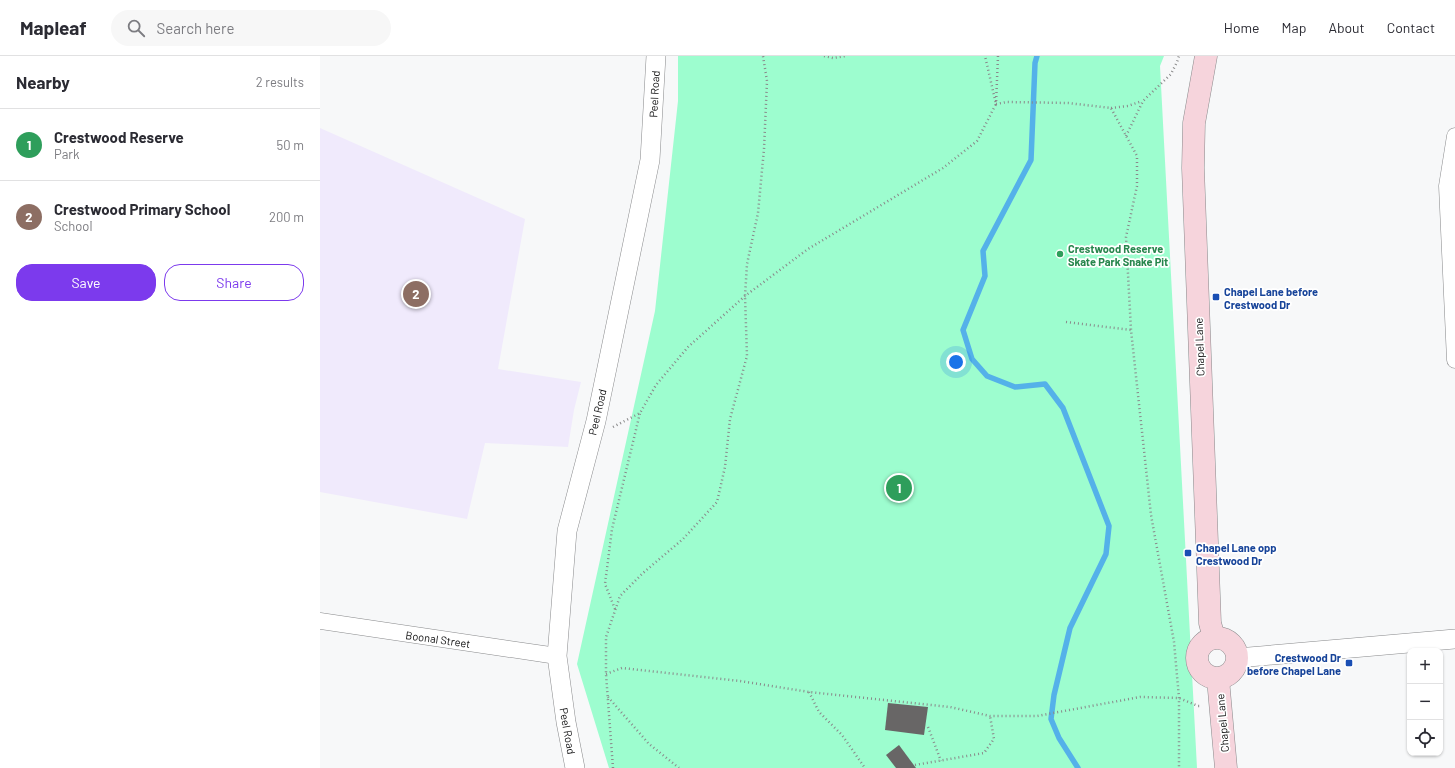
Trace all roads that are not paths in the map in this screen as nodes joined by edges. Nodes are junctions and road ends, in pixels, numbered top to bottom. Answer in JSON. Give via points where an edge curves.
{"nodes":[{"id":1,"x":656,"y":56,"type":"edge"},
{"id":2,"x":1206,"y":56,"type":"edge"},
{"id":3,"x":1455,"y":136,"type":"edge"},
{"id":4,"x":1455,"y":360,"type":"edge"},
{"id":5,"x":320,"y":621,"type":"edge"},
{"id":6,"x":1214,"y":638,"type":"junction"},
{"id":7,"x":1455,"y":639,"type":"edge"},
{"id":8,"x":557,"y":656,"type":"junction"},
{"id":9,"x":1237,"y":658,"type":"junction"},
{"id":10,"x":1218,"y":679,"type":"junction"},
{"id":11,"x":575,"y":768,"type":"edge"},
{"id":12,"x":1226,"y":768,"type":"edge"}],
"edges":[{"from":1,"to":8,"type":"street","name":"Peel Road","via":[[650,160],[596,421],[567,531]]},
{"from":2,"to":6,"type":"main road","name":"Chapel Lane","via":[[1194,123],[1193,168],[1210,623]]},
{"from":3,"to":4,"type":"street","via":[[1447,186]]},
{"from":5,"to":8,"type":"street","name":"Boonal Street"},
{"from":6,"to":9,"type":"main road","via":[[1221,638],[1230,643],[1236,651]]},
{"from":6,"to":10,"type":"main road","via":[[1200,647],[1197,661],[1202,672]]},
{"from":7,"to":9,"type":"street"},
{"from":8,"to":11,"type":"street","name":"Peel Road"},
{"from":9,"to":10,"type":"main road","via":[[1236,667],[1232,672]]},
{"from":10,"to":12,"type":"main road","name":"Chapel Lane"}]}
